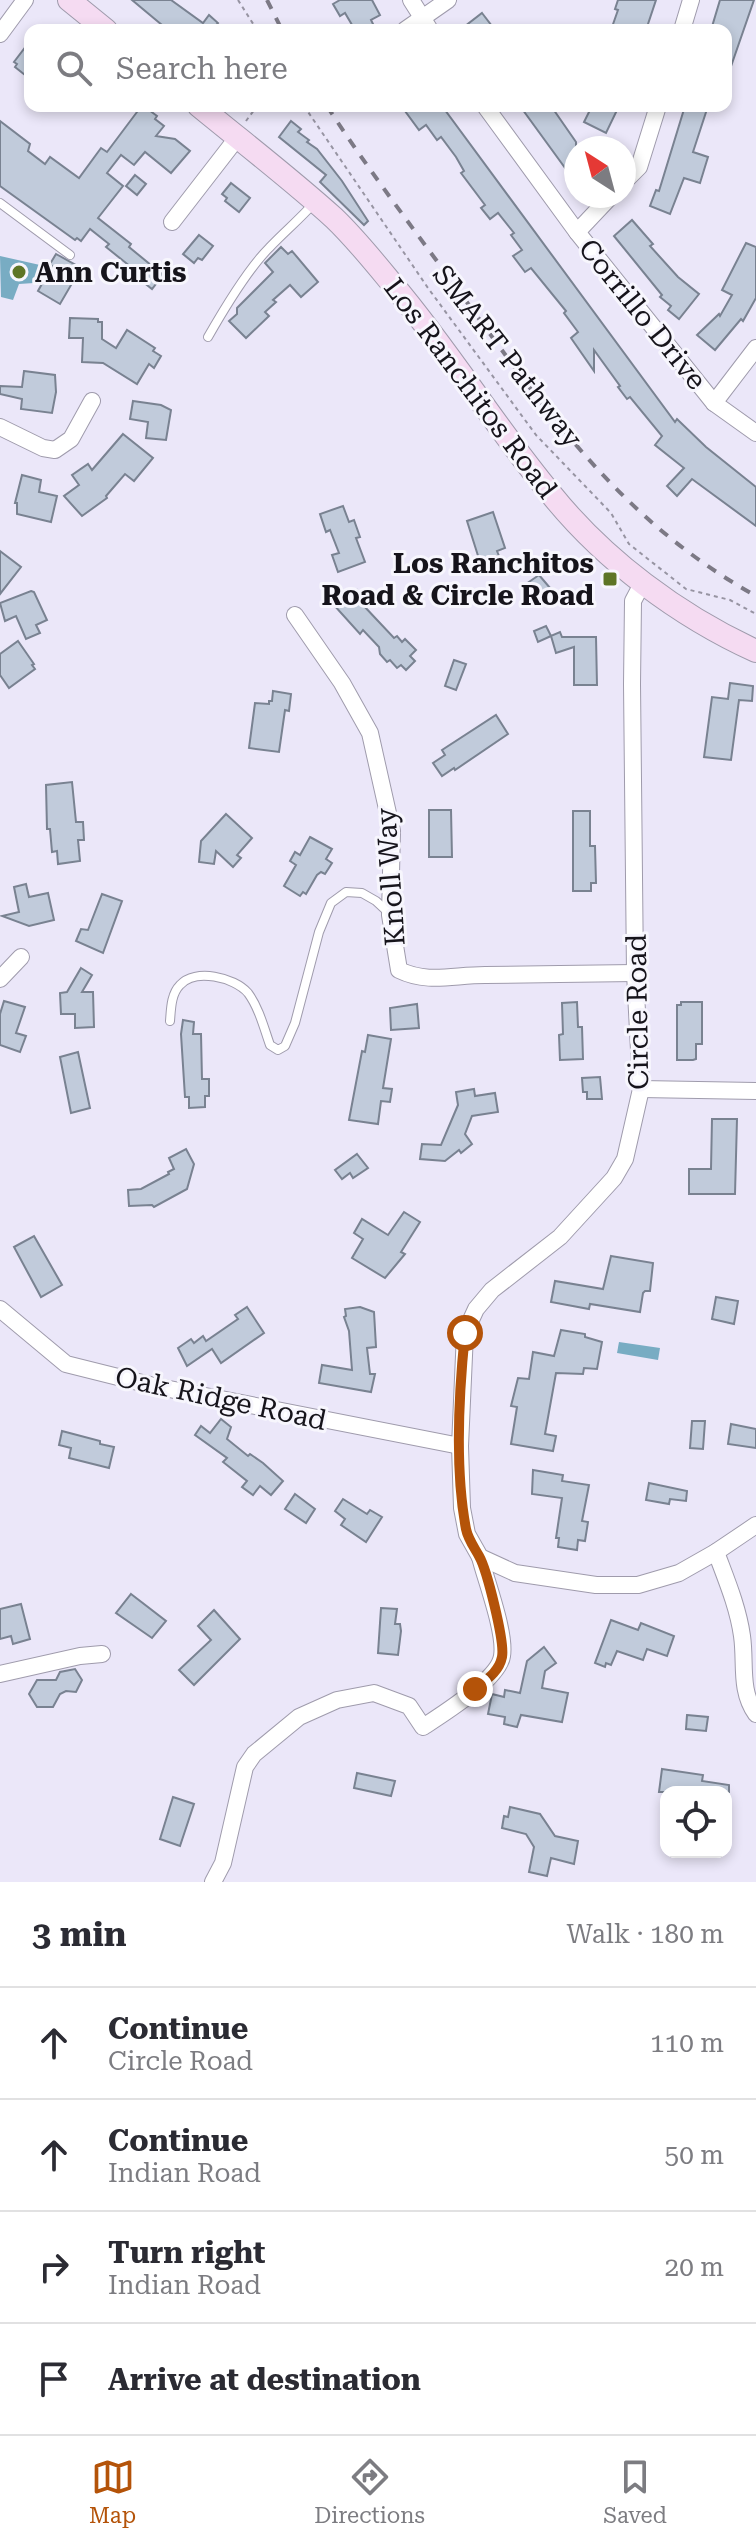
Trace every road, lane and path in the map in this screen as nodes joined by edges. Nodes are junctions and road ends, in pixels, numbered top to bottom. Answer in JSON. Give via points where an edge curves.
{"nodes":[{"id":1,"x":25,"y":0,"type":"edge"},
{"id":2,"x":69,"y":0,"type":"edge"},
{"id":3,"x":238,"y":0,"type":"edge"},
{"id":4,"x":411,"y":0,"type":"edge"},
{"id":5,"x":448,"y":0,"type":"edge"},
{"id":6,"x":691,"y":0,"type":"edge"},
{"id":7,"x":99,"y":24,"type":"edge"},
{"id":8,"x":253,"y":24,"type":"edge"},
{"id":9,"x":425,"y":24,"type":"edge"},
{"id":10,"x":684,"y":24,"type":"edge"},
{"id":11,"x":0,"y":34,"type":"edge"},
{"id":12,"x":206,"y":112,"type":"edge"},
{"id":13,"x":308,"y":112,"type":"edge"},
{"id":14,"x":489,"y":112,"type":"edge"},
{"id":15,"x":656,"y":112,"type":"edge"},
{"id":16,"x":237,"y":138,"type":"junction"},
{"id":17,"x":636,"y":170,"type":"edge"},
{"id":18,"x":315,"y":202,"type":"junction"},
{"id":19,"x":0,"y":203,"type":"edge"},
{"id":20,"x":600,"y":208,"type":"edge"},
{"id":21,"x":172,"y":222,"type":"dead end"},
{"id":22,"x":577,"y":232,"type":"junction"},
{"id":23,"x":70,"y":255,"type":"dead end"},
{"id":24,"x":208,"y":337,"type":"dead end"},
{"id":25,"x":756,"y":348,"type":"edge"},
{"id":26,"x":92,"y":401,"type":"dead end"},
{"id":27,"x":714,"y":403,"type":"junction"},
{"id":28,"x":0,"y":427,"type":"edge"},
{"id":29,"x":756,"y":433,"type":"edge"},
{"id":30,"x":643,"y":582,"type":"junction"},
{"id":31,"x":756,"y":614,"type":"edge"},
{"id":32,"x":295,"y":615,"type":"dead end"},
{"id":33,"x":756,"y":651,"type":"edge"},
{"id":34,"x":390,"y":915,"type":"junction"},
{"id":35,"x":21,"y":957,"type":"dead end"},
{"id":36,"x":635,"y":973,"type":"junction"},
{"id":37,"x":0,"y":979,"type":"edge"},
{"id":38,"x":170,"y":1021,"type":"dead end"},
{"id":39,"x":641,"y":1089,"type":"junction"},
{"id":40,"x":756,"y":1091,"type":"edge"},
{"id":41,"x":0,"y":1309,"type":"edge"},
{"id":42,"x":460,"y":1446,"type":"junction"},
{"id":43,"x":756,"y":1525,"type":"edge"},
{"id":44,"x":716,"y":1552,"type":"junction"},
{"id":45,"x":480,"y":1557,"type":"junction"},
{"id":46,"x":102,"y":1654,"type":"dead end"},
{"id":47,"x":0,"y":1674,"type":"edge"},
{"id":48,"x":756,"y":1714,"type":"edge"},
{"id":49,"x":213,"y":1882,"type":"edge"}],
"edges":[{"from":1,"to":11,"type":"street"},
{"from":2,"to":7,"type":"main road"},
{"from":3,"to":8,"type":"path"},
{"from":4,"to":9,"type":"street"},
{"from":5,"to":9,"type":"street"},
{"from":6,"to":10,"type":"street"},
{"from":12,"to":16,"type":"main road","name":"Los Ranchitos Road"},
{"from":13,"to":31,"type":"path","name":"SMART Pathway","via":[[536,435],[611,513],[629,544],[686,589],[730,600]]},
{"from":14,"to":22,"type":"street","name":"Corrillo Drive"},
{"from":15,"to":17,"type":"street"},
{"from":16,"to":18,"type":"main road","name":"Los Ranchitos Road"},
{"from":16,"to":21,"type":"street"},
{"from":18,"to":24,"type":"lane","via":[[268,248]]},
{"from":18,"to":30,"type":"main road","name":"Los Ranchitos Road","via":[[397,289],[552,496]]},
{"from":19,"to":23,"type":"lane"},
{"from":20,"to":22,"type":"street"},
{"from":22,"to":27,"type":"street","name":"Corrillo Drive"},
{"from":25,"to":27,"type":"street"},
{"from":26,"to":28,"type":"street","via":[[71,439],[55,450]]},
{"from":27,"to":29,"type":"street","name":"Corrillo Drive"},
{"from":30,"to":33,"type":"main road","name":"Los Ranchitos Road"},
{"from":30,"to":36,"type":"street","name":"Circle Road","via":[[633,601]]},
{"from":32,"to":34,"type":"street","name":"Knoll Way","via":[[370,733],[392,831]]},
{"from":34,"to":36,"type":"street","name":"Knoll Way","via":[[399,970],[414,978]]},
{"from":34,"to":38,"type":"lane","via":[[362,893],[346,892],[331,903],[295,1023],[278,1050],[270,1045],[247,992],[226,980],[196,976],[178,986]]},
{"from":35,"to":37,"type":"street"},
{"from":36,"to":39,"type":"street","name":"Circle Road"},
{"from":39,"to":40,"type":"street"},
{"from":39,"to":42,"type":"street","name":"Circle Road","via":[[625,1159],[614,1178],[560,1237],[512,1272],[476,1309],[464,1337]]},
{"from":41,"to":42,"type":"street","name":"Oak Ridge Road","via":[[66,1364]]},
{"from":42,"to":45,"type":"street","name":"Circle Road","via":[[462,1508],[467,1534]]},
{"from":43,"to":44,"type":"street"},
{"from":44,"to":45,"type":"street","via":[[679,1573],[638,1585],[555,1581],[515,1573]]},
{"from":44,"to":48,"type":"street","via":[[737,1613],[744,1687]]},
{"from":45,"to":49,"type":"street","name":"Circle Road","via":[[501,1636],[496,1672],[423,1727],[409,1706],[374,1693],[337,1700],[299,1717],[245,1767],[223,1863]]},
{"from":46,"to":47,"type":"street"}]}
